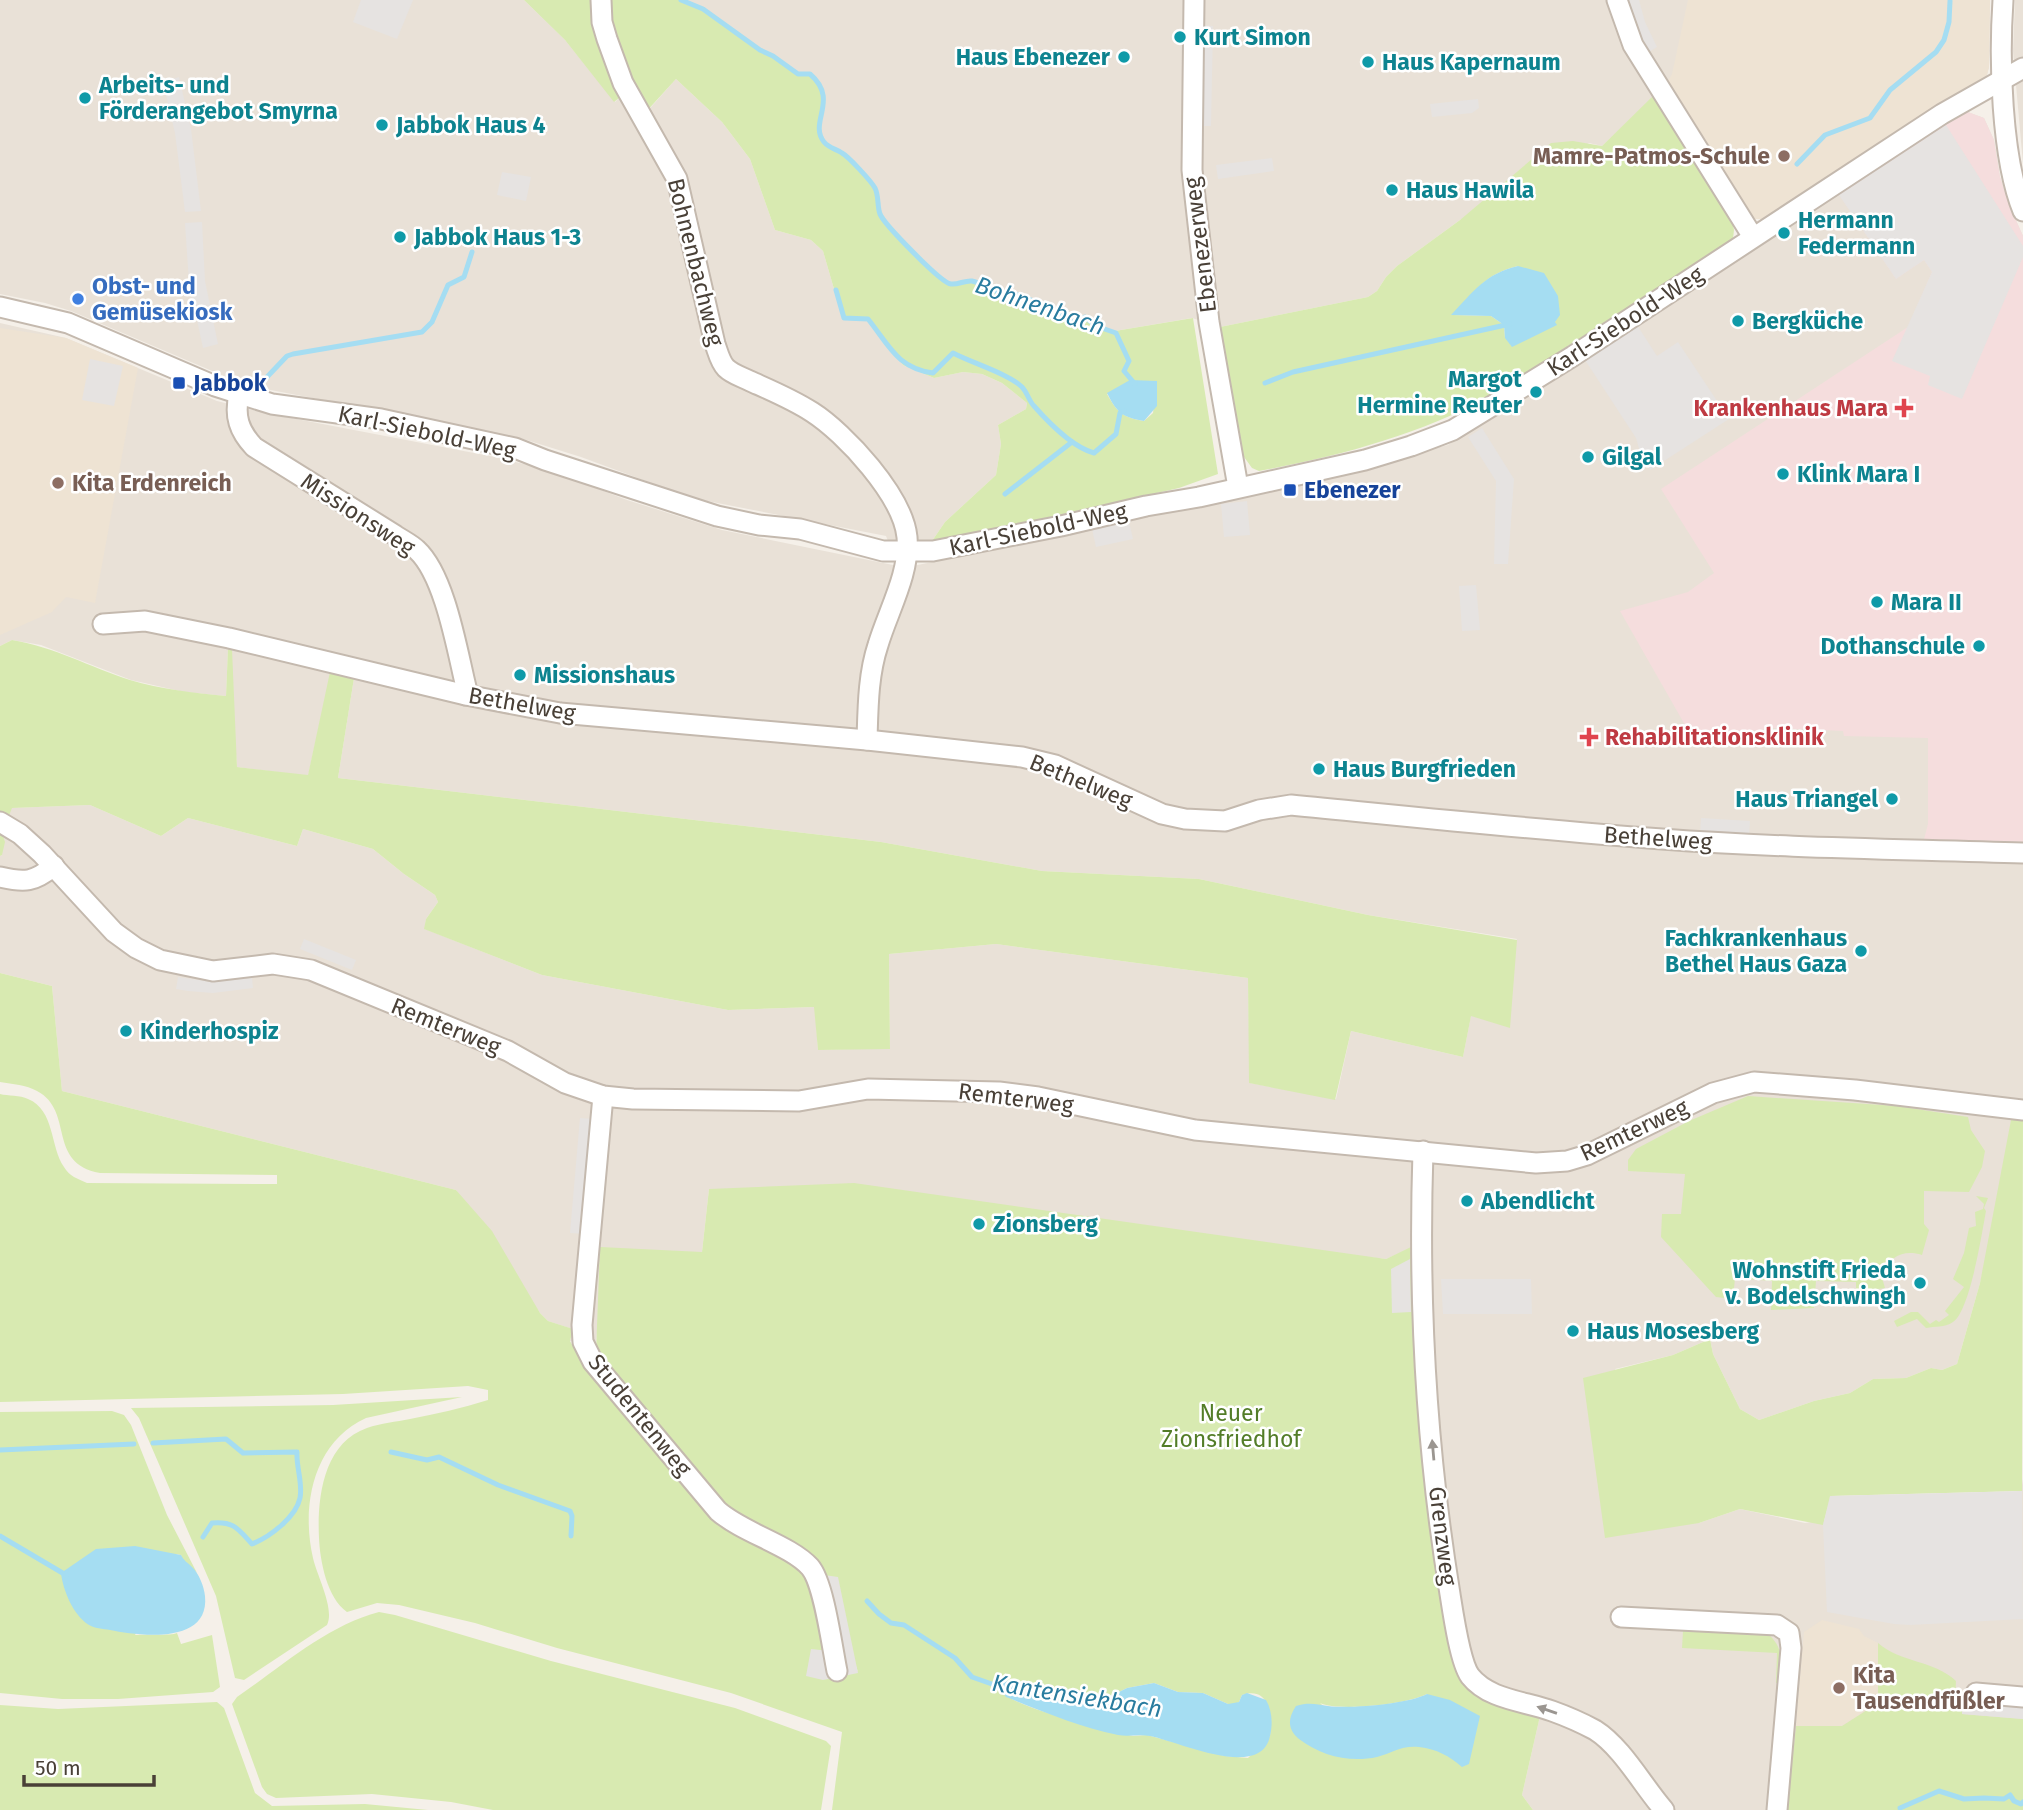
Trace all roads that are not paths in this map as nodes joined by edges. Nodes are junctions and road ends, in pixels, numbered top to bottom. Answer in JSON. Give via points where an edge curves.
{"nodes":[{"id":1,"x":601,"y":0,"type":"edge"},
{"id":2,"x":1194,"y":0,"type":"edge"},
{"id":3,"x":1617,"y":0,"type":"edge"},
{"id":4,"x":2003,"y":0,"type":"edge"},
{"id":5,"x":2023,"y":68,"type":"edge"},
{"id":6,"x":2002,"y":80,"type":"junction"},
{"id":7,"x":2023,"y":211,"type":"edge"},
{"id":8,"x":1752,"y":237,"type":"junction"},
{"id":9,"x":0,"y":307,"type":"edge"},
{"id":10,"x":239,"y":395,"type":"junction"},
{"id":11,"x":1238,"y":487,"type":"junction"},
{"id":12,"x":906,"y":552,"type":"junction"},
{"id":13,"x":103,"y":624,"type":"dead end"},
{"id":14,"x":466,"y":695,"type":"junction"},
{"id":15,"x":867,"y":740,"type":"junction"},
{"id":16,"x":0,"y":822,"type":"edge"},
{"id":17,"x":2023,"y":852,"type":"edge"},
{"id":18,"x":54,"y":866,"type":"junction"},
{"id":19,"x":0,"y":877,"type":"edge"},
{"id":20,"x":603,"y":1096,"type":"junction"},
{"id":21,"x":2023,"y":1110,"type":"edge"},
{"id":22,"x":1423,"y":1151,"type":"junction"},
{"id":23,"x":1621,"y":1617,"type":"dead end"},
{"id":24,"x":838,"y":1671,"type":"dead end"},
{"id":25,"x":1976,"y":1693,"type":"dead end"},
{"id":26,"x":2023,"y":1697,"type":"edge"},
{"id":27,"x":1664,"y":1810,"type":"edge"},
{"id":28,"x":1777,"y":1810,"type":"edge"}],
"edges":[{"from":1,"to":12,"type":"street","name":"Bohnenbachweg","via":[[605,30],[623,83],[677,179],[721,361],[732,372],[813,413],[862,456],[886,488],[903,523]]},
{"from":2,"to":11,"type":"street","name":"Ebenezerweg","via":[[1192,170],[1209,322]]},
{"from":3,"to":8,"type":"street","via":[[1633,44]]},
{"from":4,"to":6,"type":"street"},
{"from":5,"to":6,"type":"street","name":"Karl-Siebold-Weg"},
{"from":6,"to":7,"type":"street","via":[[2009,152]]},
{"from":6,"to":8,"type":"street","name":"Karl-Siebold-Weg"},
{"from":8,"to":11,"type":"street","name":"Karl-Siebold-Weg","via":[[1453,430],[1365,460]]},
{"from":9,"to":10,"type":"street","name":"Karl-Siebold-Weg","via":[[68,323]]},
{"from":10,"to":12,"type":"street","name":"Karl-Siebold-Weg","via":[[515,448],[717,516]]},
{"from":10,"to":14,"type":"street","name":"Missionsweg","via":[[237,417],[254,447],[417,550],[432,570]]},
{"from":11,"to":12,"type":"street","name":"Karl-Siebold-Weg","via":[[957,547]]},
{"from":12,"to":15,"type":"street","name":"Bohnenbachweg","via":[[877,645]]},
{"from":13,"to":14,"type":"street","name":"Bethelweg","via":[[145,621]]},
{"from":14,"to":15,"type":"street","name":"Bethelweg","via":[[560,713]]},
{"from":15,"to":17,"type":"street","name":"Bethelweg","via":[[1042,761],[1162,814],[1185,819],[1225,821],[1291,805],[1664,840]]},
{"from":16,"to":18,"type":"street","name":"Remterweg"},
{"from":18,"to":19,"type":"street","via":[[31,880]]},
{"from":18,"to":20,"type":"street","name":"Remterweg","via":[[114,932],[160,960],[214,971],[273,964],[311,970],[508,1051],[565,1083]]},
{"from":20,"to":22,"type":"street","name":"Remterweg","via":[[799,1101],[868,1089],[999,1092],[1195,1130]]},
{"from":20,"to":24,"type":"street","name":"Studentenweg","via":[[583,1342],[593,1362],[718,1511],[810,1567],[820,1588]]},
{"from":21,"to":22,"type":"street","name":"Remterweg","via":[[1754,1082],[1713,1093],[1614,1144],[1567,1161],[1536,1163]]},
{"from":27,"to":22,"type":"street","name":"Grenzweg","one_way":true,"via":[[1595,1730],[1492,1693],[1466,1669],[1447,1573],[1434,1468],[1422,1302]]},
{"from":23,"to":28,"type":"street","via":[[1777,1625],[1789,1633]]},
{"from":25,"to":26,"type":"street"}]}
